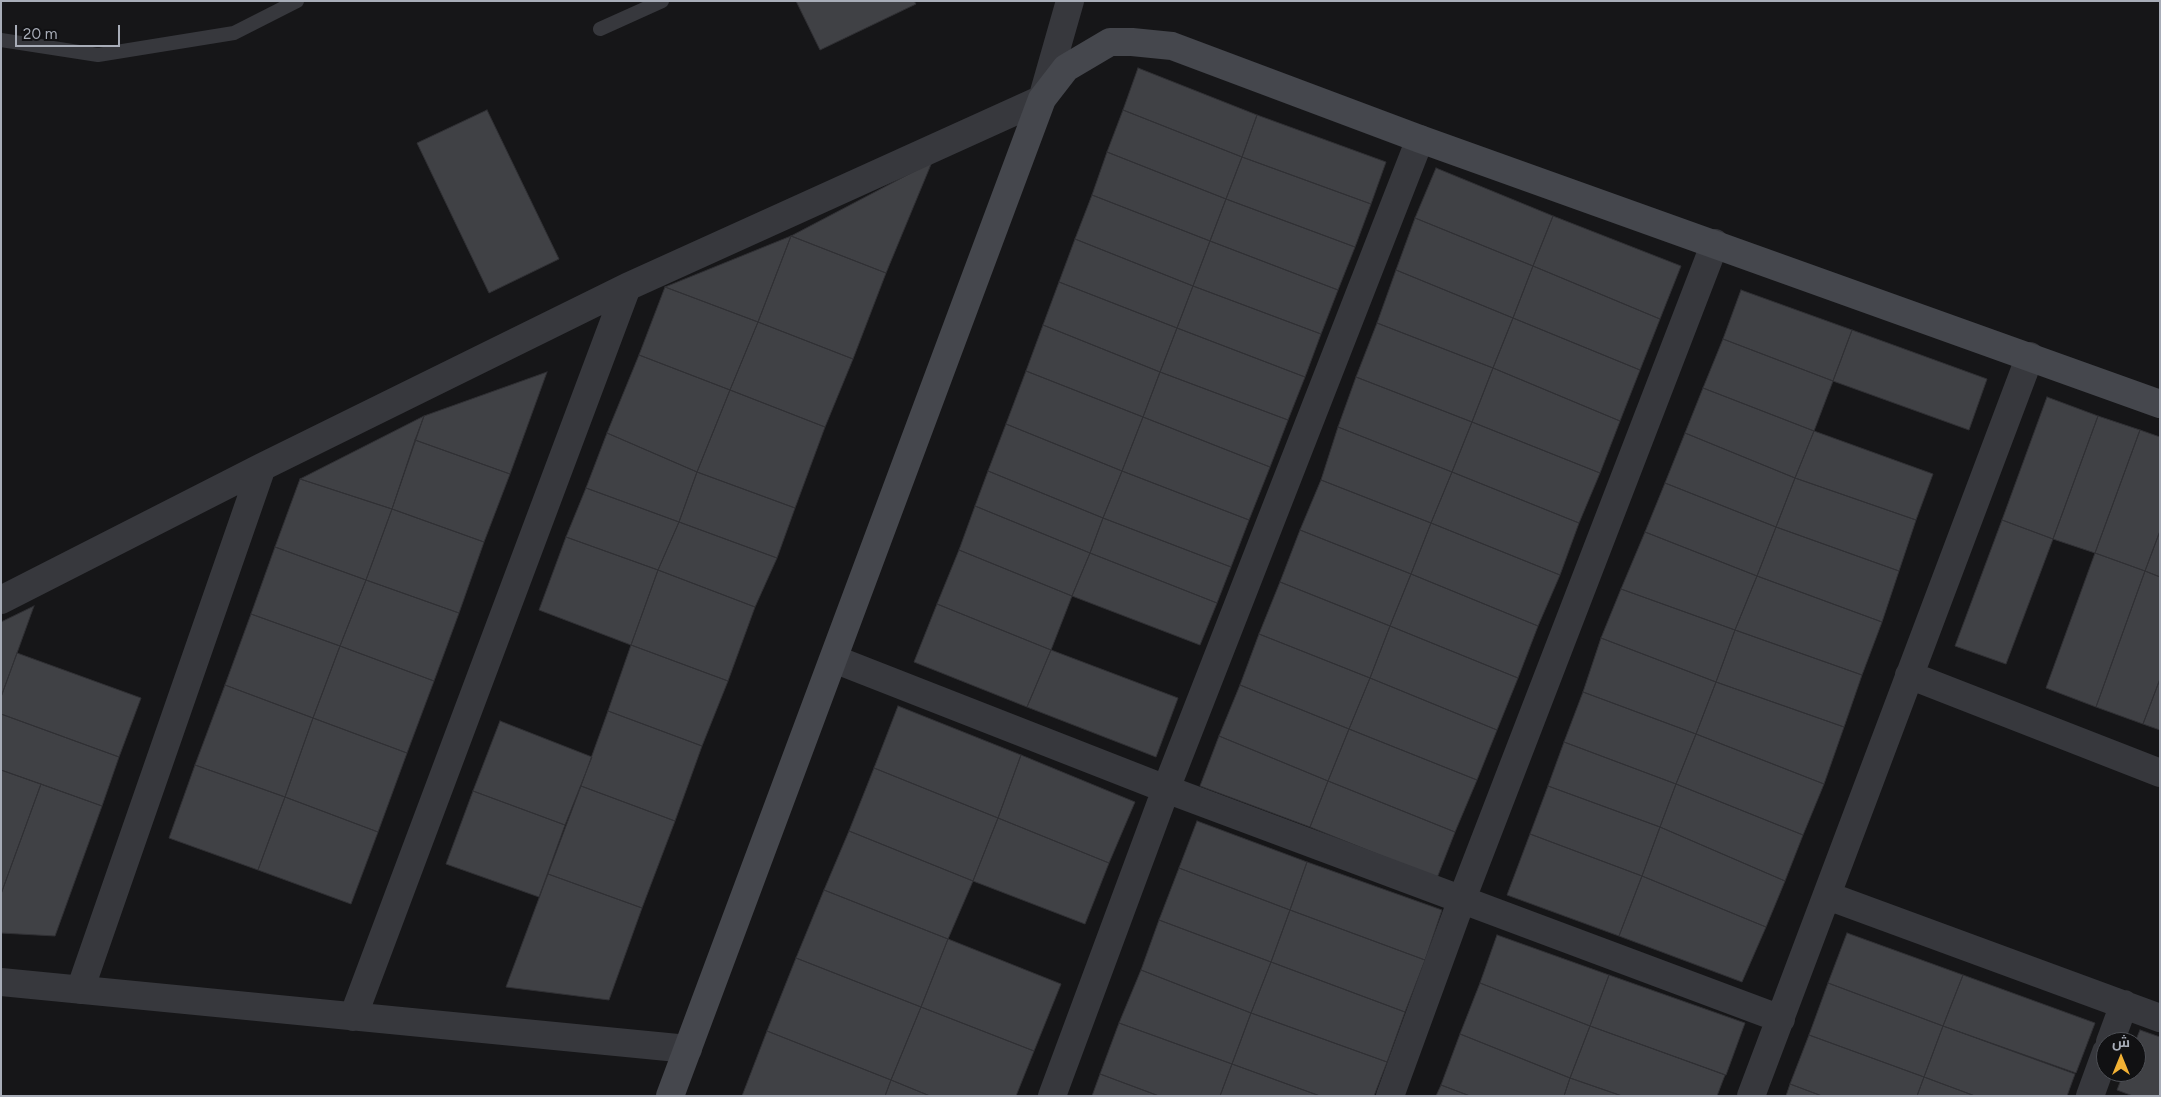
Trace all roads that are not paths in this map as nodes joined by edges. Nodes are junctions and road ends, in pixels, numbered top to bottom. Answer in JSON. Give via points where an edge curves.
{"nodes":[{"id":1,"x":297,"y":1,"type":"edge"},
{"id":2,"x":662,"y":1,"type":"edge"},
{"id":3,"x":1070,"y":1,"type":"edge"},
{"id":4,"x":600,"y":29,"type":"dead end"},
{"id":5,"x":1,"y":40,"type":"edge"},
{"id":6,"x":1042,"y":99,"type":"junction"},
{"id":7,"x":1420,"y":139,"type":"junction"},
{"id":8,"x":1715,"y":243,"type":"junction"},
{"id":9,"x":627,"y":287,"type":"junction"},
{"id":10,"x":2030,"y":356,"type":"junction"},
{"id":11,"x":2160,"y":404,"type":"edge"},
{"id":12,"x":262,"y":468,"type":"junction"},
{"id":13,"x":1,"y":600,"type":"edge"},
{"id":14,"x":834,"y":659,"type":"junction"},
{"id":15,"x":1909,"y":676,"type":"junction"},
{"id":16,"x":2160,"y":773,"type":"edge"},
{"id":17,"x":1166,"y":789,"type":"junction"},
{"id":18,"x":1828,"y":896,"type":"junction"},
{"id":19,"x":1462,"y":899,"type":"junction"},
{"id":20,"x":1,"y":982,"type":"edge"},
{"id":21,"x":80,"y":990,"type":"junction"},
{"id":22,"x":2124,"y":1004,"type":"junction"},
{"id":23,"x":353,"y":1016,"type":"junction"},
{"id":24,"x":2160,"y":1018,"type":"edge"},
{"id":25,"x":1781,"y":1019,"type":"junction"},
{"id":26,"x":2114,"y":1032,"type":"edge"},
{"id":27,"x":688,"y":1049,"type":"junction"},
{"id":28,"x":2096,"y":1080,"type":"edge"},
{"id":29,"x":670,"y":1096,"type":"edge"},
{"id":30,"x":1052,"y":1096,"type":"edge"},
{"id":31,"x":1390,"y":1096,"type":"edge"},
{"id":32,"x":1751,"y":1096,"type":"edge"},
{"id":33,"x":2090,"y":1096,"type":"edge"}],
"edges":[{"from":1,"to":5,"type":"lane","via":[[234,34],[98,55]]},
{"from":2,"to":4,"type":"lane"},
{"from":3,"to":6,"type":"street"},
{"from":6,"to":7,"type":"street","via":[[1066,68],[1110,42],[1172,46]]},
{"from":6,"to":9,"type":"street"},
{"from":6,"to":14,"type":"street"},
{"from":7,"to":8,"type":"street"},
{"from":7,"to":17,"type":"street"},
{"from":8,"to":10,"type":"street"},
{"from":8,"to":19,"type":"street"},
{"from":9,"to":12,"type":"street"},
{"from":9,"to":23,"type":"street"},
{"from":10,"to":11,"type":"street"},
{"from":10,"to":15,"type":"street"},
{"from":12,"to":13,"type":"street"},
{"from":12,"to":21,"type":"street"},
{"from":14,"to":17,"type":"street"},
{"from":14,"to":27,"type":"street"},
{"from":15,"to":16,"type":"street"},
{"from":15,"to":18,"type":"street"},
{"from":17,"to":19,"type":"street"},
{"from":17,"to":30,"type":"street"},
{"from":18,"to":22,"type":"street"},
{"from":18,"to":25,"type":"street"},
{"from":19,"to":25,"type":"street"},
{"from":19,"to":31,"type":"street"},
{"from":20,"to":21,"type":"street"},
{"from":21,"to":23,"type":"street"},
{"from":22,"to":24,"type":"street"},
{"from":22,"to":26,"type":"street"},
{"from":23,"to":27,"type":"street"},
{"from":25,"to":32,"type":"street"},
{"from":27,"to":29,"type":"street"},
{"from":28,"to":33,"type":"street"}]}
